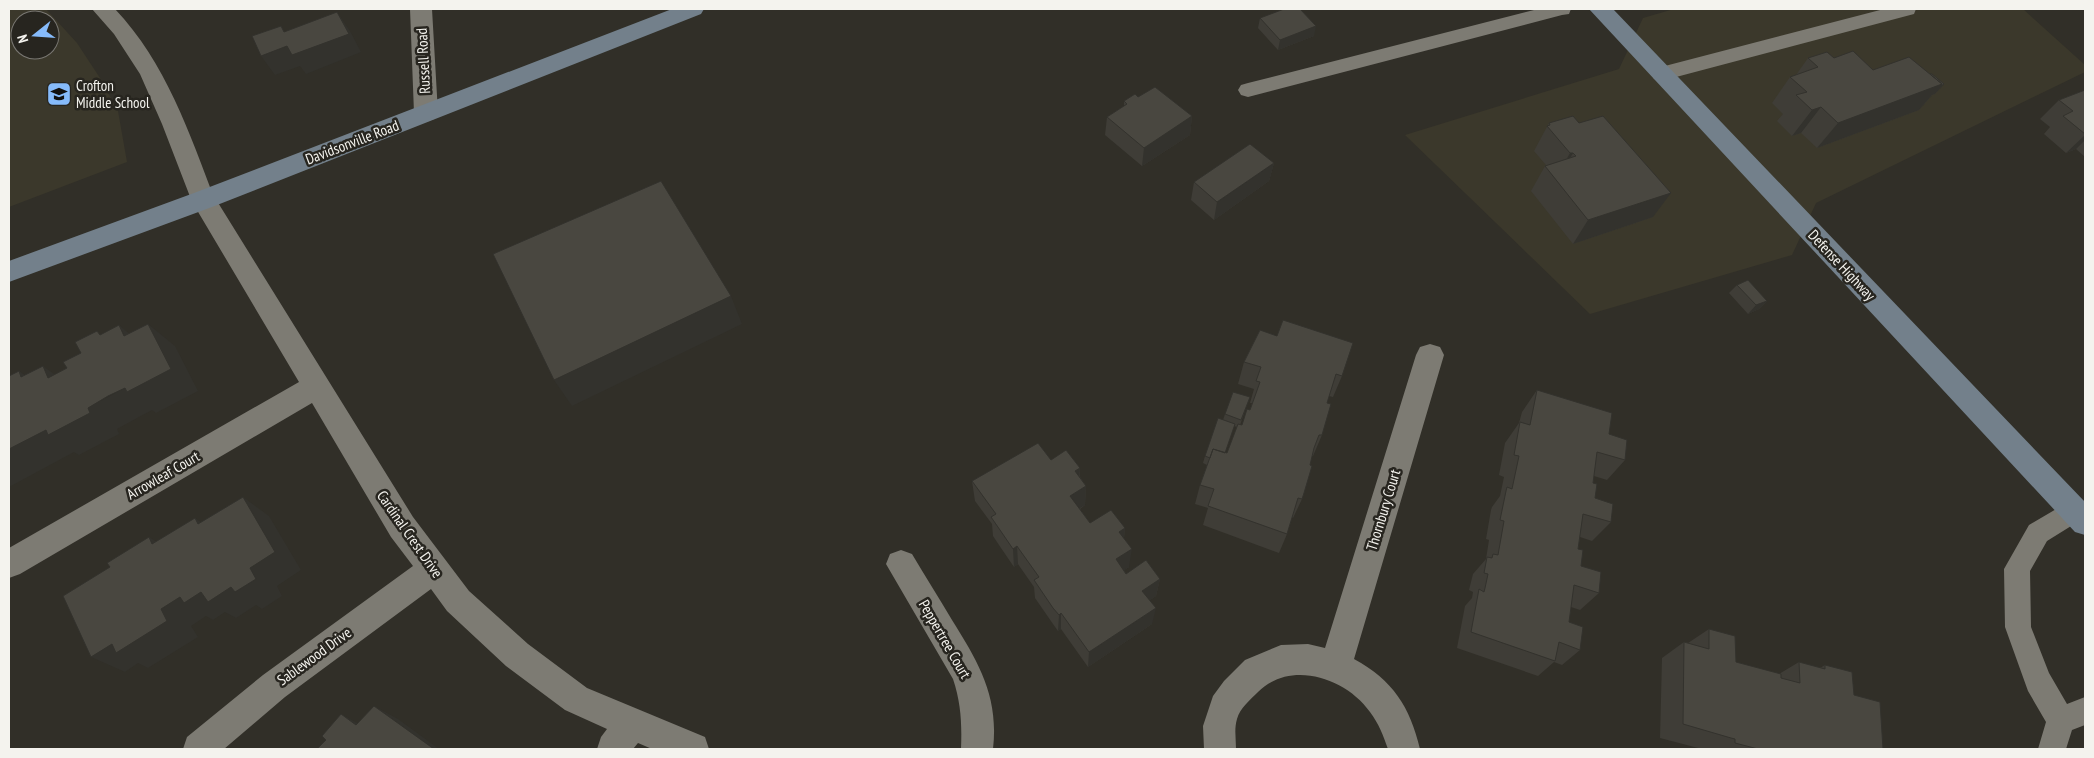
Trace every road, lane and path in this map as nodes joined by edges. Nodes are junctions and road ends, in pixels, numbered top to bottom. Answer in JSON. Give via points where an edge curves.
{"nodes":[{"id":1,"x":104,"y":9,"type":"edge"},
{"id":2,"x":421,"y":9,"type":"edge"},
{"id":3,"x":693,"y":9,"type":"edge"},
{"id":4,"x":1562,"y":9,"type":"edge"},
{"id":5,"x":1600,"y":9,"type":"edge"},
{"id":6,"x":1906,"y":9,"type":"edge"},
{"id":7,"x":1661,"y":74,"type":"junction"},
{"id":8,"x":1248,"y":90,"type":"dead end"},
{"id":9,"x":426,"y":113,"type":"junction"},
{"id":10,"x":203,"y":200,"type":"junction"},
{"id":11,"x":9,"y":272,"type":"edge"},
{"id":12,"x":1430,"y":355,"type":"dead end"},
{"id":13,"x":317,"y":386,"type":"junction"},
{"id":14,"x":2080,"y":516,"type":"edge"},
{"id":15,"x":9,"y":564,"type":"edge"},
{"id":16,"x":901,"y":564,"type":"dead end"},
{"id":17,"x":434,"y":568,"type":"junction"},
{"id":18,"x":1336,"y":665,"type":"junction"},
{"id":19,"x":2073,"y":716,"type":"edge"},
{"id":20,"x":632,"y":724,"type":"junction"},
{"id":21,"x":199,"y":749,"type":"edge"},
{"id":22,"x":613,"y":749,"type":"edge"},
{"id":23,"x":693,"y":749,"type":"edge"},
{"id":24,"x":977,"y":749,"type":"edge"},
{"id":25,"x":1220,"y":749,"type":"edge"},
{"id":26,"x":1404,"y":749,"type":"edge"},
{"id":27,"x":2052,"y":749,"type":"edge"}],
"edges":[{"from":1,"to":10,"type":"street","name":"Cardinal Crest Drive","via":[[141,56],[163,98]]},
{"from":2,"to":9,"type":"street","name":"Russell Road"},
{"from":3,"to":9,"type":"main road","name":"Davidsonville Road"},
{"from":4,"to":8,"type":"lane"},
{"from":5,"to":7,"type":"main road","name":"Defense Highway"},
{"from":6,"to":7,"type":"lane"},
{"from":7,"to":14,"type":"main road","name":"Defense Highway"},
{"from":9,"to":10,"type":"main road","name":"Davidsonville Road"},
{"from":10,"to":11,"type":"main road","name":"Davidsonville Road"},
{"from":10,"to":13,"type":"street","name":"Cardinal Crest Drive"},
{"from":12,"to":18,"type":"street","name":"Thornbury Court"},
{"from":13,"to":15,"type":"street","name":"Arrowleaf Court"},
{"from":13,"to":17,"type":"street","name":"Cardinal Crest Drive","via":[[402,527]]},
{"from":14,"to":19,"type":"lane","via":[[2038,533],[2017,568],[2018,627],[2038,682]]},
{"from":16,"to":24,"type":"street","name":"Peppertree Court","via":[[966,671],[976,697]]},
{"from":17,"to":20,"type":"street","name":"Cardinal Crest Drive","via":[[458,601],[517,655],[576,699]]},
{"from":17,"to":21,"type":"street","name":"Sablewood Drive","via":[[274,686]]},
{"from":18,"to":25,"type":"street","via":[[1302,658],[1270,663],[1243,680],[1226,704],[1219,727]]},
{"from":18,"to":26,"type":"street","via":[[1362,680],[1386,704]]},
{"from":19,"to":27,"type":"lane"},
{"from":20,"to":22,"type":"street"},
{"from":20,"to":23,"type":"street","name":"Cardinal Crest Drive"}]}
